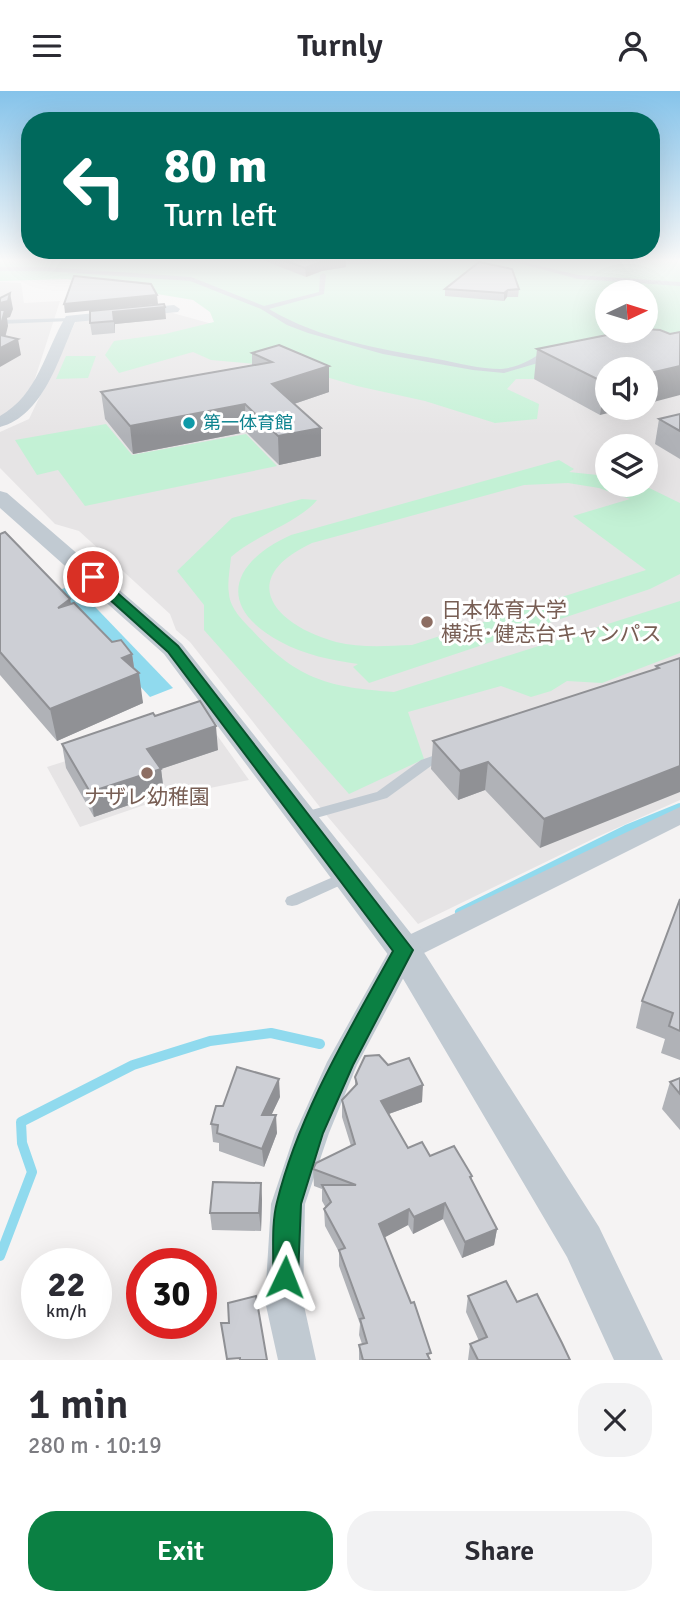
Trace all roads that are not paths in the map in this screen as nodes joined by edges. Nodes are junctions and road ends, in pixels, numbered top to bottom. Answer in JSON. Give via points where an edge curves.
{"nodes":[{"id":1,"x":76,"y":318,"type":"edge"},
{"id":2,"x":280,"y":318,"type":"edge"},
{"id":3,"x":70,"y":319,"type":"junction"},
{"id":4,"x":0,"y":322,"type":"edge"},
{"id":5,"x":558,"y":349,"type":"edge"},
{"id":6,"x":0,"y":422,"type":"edge"},
{"id":7,"x":0,"y":497,"type":"edge"},
{"id":8,"x":464,"y":750,"type":"edge"},
{"id":9,"x":680,"y":815,"type":"edge"},
{"id":10,"x":301,"y":817,"type":"junction"},
{"id":11,"x":347,"y":876,"type":"junction"},
{"id":12,"x":292,"y":901,"type":"dead end"},
{"id":13,"x":404,"y":950,"type":"junction"},
{"id":14,"x":297,"y":1360,"type":"edge"},
{"id":15,"x":639,"y":1360,"type":"edge"}],
"edges":[{"from":1,"to":3,"type":"street"},
{"from":2,"to":5,"type":"lane","via":[[310,332],[383,352],[473,368],[520,367]]},
{"from":3,"to":4,"type":"lane"},
{"from":3,"to":6,"type":"street","via":[[35,392],[23,408]]},
{"from":7,"to":10,"type":"street","via":[[169,644]]},
{"from":8,"to":10,"type":"lane","via":[[426,763],[382,795]]},
{"from":9,"to":13,"type":"street"},
{"from":10,"to":11,"type":"street"},
{"from":11,"to":12,"type":"lane"},
{"from":11,"to":13,"type":"street"},
{"from":13,"to":14,"type":"street","via":[[343,1062],[312,1133],[289,1204],[285,1301]]},
{"from":13,"to":15,"type":"street","via":[[583,1242]]}]}
